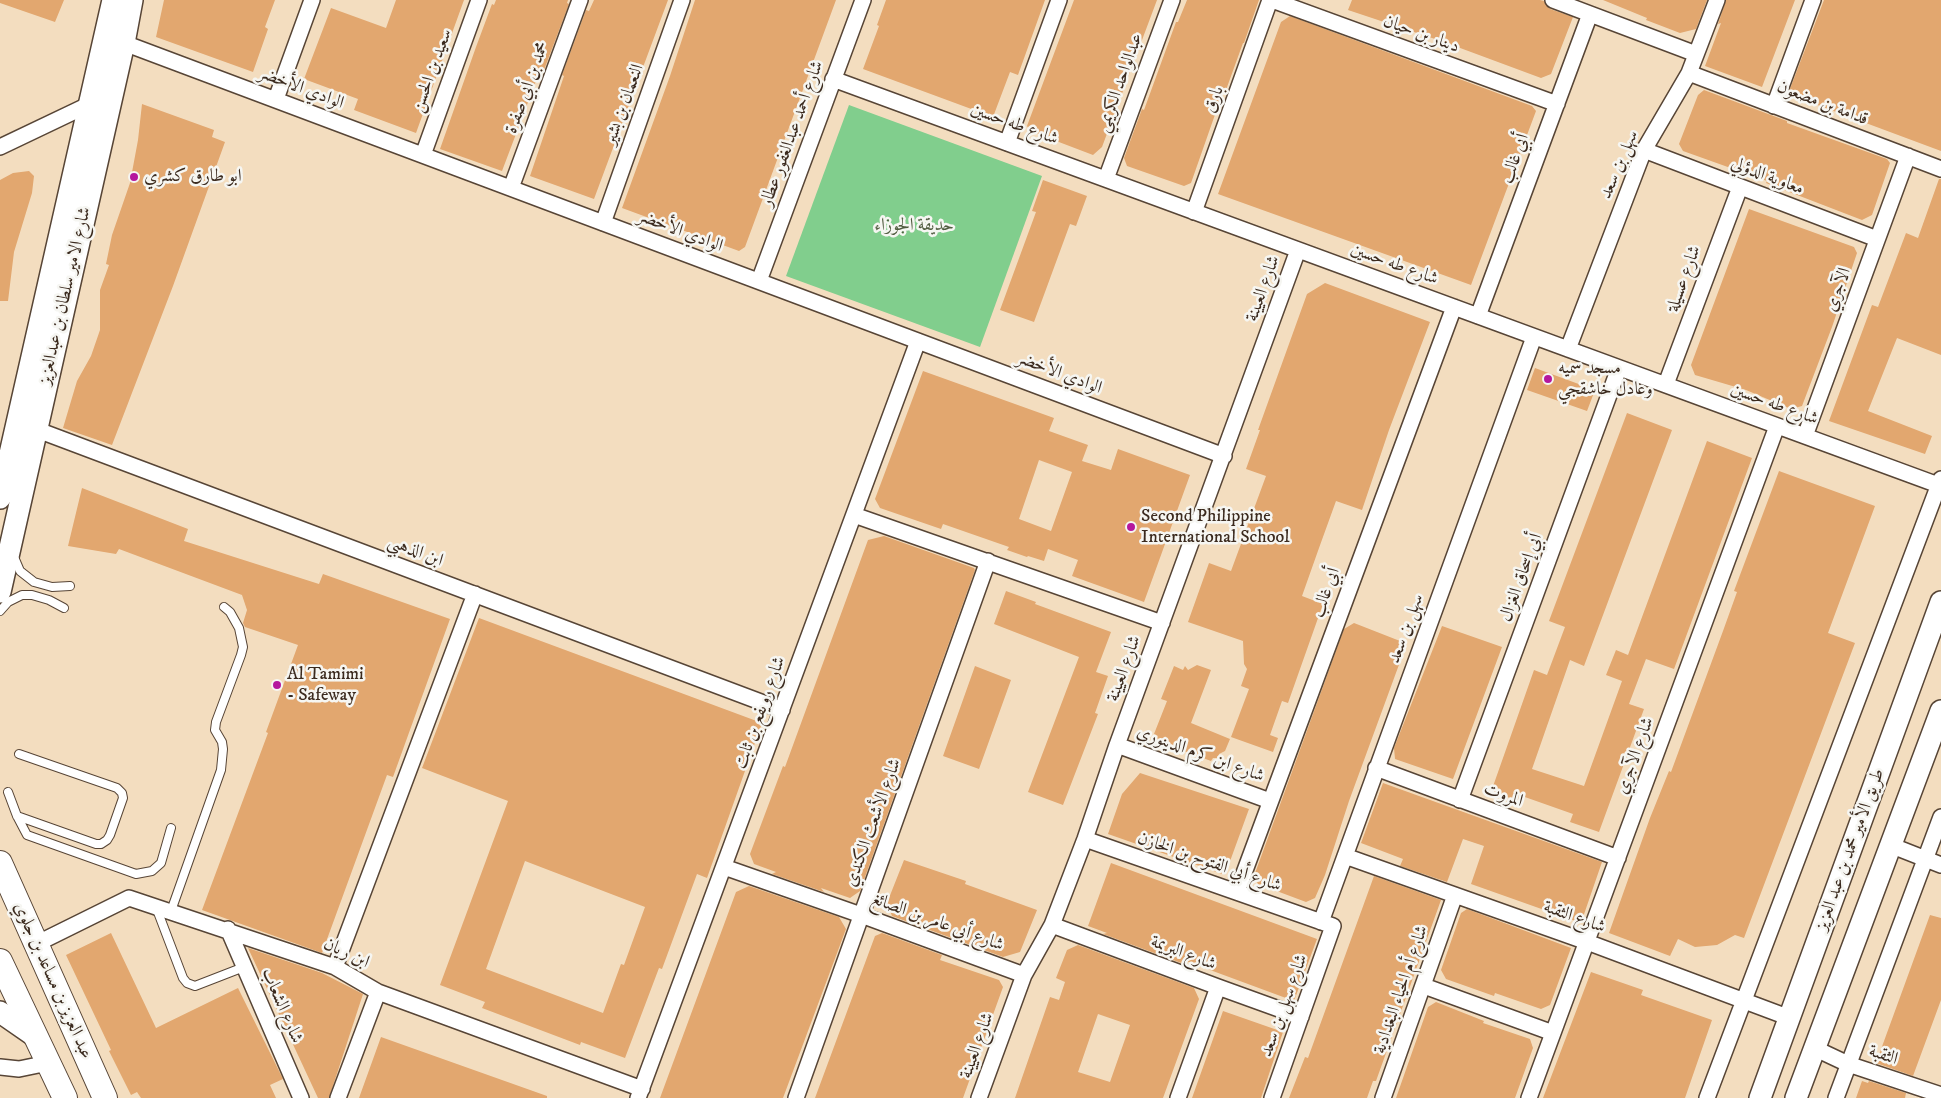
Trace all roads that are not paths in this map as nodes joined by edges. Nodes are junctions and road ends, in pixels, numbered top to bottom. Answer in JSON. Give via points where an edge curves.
{"nodes":[{"id":1,"x":113,"y":0,"type":"edge"},
{"id":2,"x":132,"y":0,"type":"edge"},
{"id":3,"x":312,"y":0,"type":"edge"},
{"id":4,"x":479,"y":0,"type":"edge"},
{"id":5,"x":580,"y":0,"type":"edge"},
{"id":6,"x":682,"y":0,"type":"edge"},
{"id":7,"x":863,"y":0,"type":"edge"},
{"id":8,"x":1059,"y":0,"type":"edge"},
{"id":9,"x":1172,"y":0,"type":"edge"},
{"id":10,"x":1271,"y":0,"type":"edge"},
{"id":11,"x":1552,"y":0,"type":"edge"},
{"id":12,"x":1717,"y":0,"type":"edge"},
{"id":13,"x":1813,"y":0,"type":"edge"},
{"id":14,"x":1590,"y":14,"type":"junction"},
{"id":15,"x":124,"y":43,"type":"junction"},
{"id":16,"x":1696,"y":54,"type":"junction"},
{"id":17,"x":1689,"y":73,"type":"junction"},
{"id":18,"x":834,"y":79,"type":"junction"},
{"id":19,"x":276,"y":100,"type":"junction"},
{"id":20,"x":1556,"y":104,"type":"junction"},
{"id":21,"x":88,"y":105,"type":"junction"},
{"id":22,"x":1774,"y":106,"type":"junction"},
{"id":23,"x":1007,"y":143,"type":"junction"},
{"id":24,"x":0,"y":147,"type":"edge"},
{"id":25,"x":1644,"y":150,"type":"junction"},
{"id":26,"x":423,"y":155,"type":"junction"},
{"id":27,"x":1908,"y":156,"type":"junction"},
{"id":28,"x":1941,"y":169,"type":"edge"},
{"id":29,"x":1106,"y":179,"type":"junction"},
{"id":30,"x":1740,"y":187,"type":"junction"},
{"id":31,"x":511,"y":188,"type":"junction"},
{"id":32,"x":1194,"y":212,"type":"junction"},
{"id":33,"x":603,"y":222,"type":"junction"},
{"id":34,"x":1877,"y":239,"type":"junction"},
{"id":35,"x":1298,"y":250,"type":"junction"},
{"id":36,"x":759,"y":281,"type":"junction"},
{"id":37,"x":1454,"y":307,"type":"junction"},
{"id":38,"x":1478,"y":316,"type":"junction"},
{"id":39,"x":1534,"y":337,"type":"junction"},
{"id":40,"x":918,"y":341,"type":"junction"},
{"id":41,"x":1568,"y":349,"type":"junction"},
{"id":42,"x":1619,"y":368,"type":"junction"},
{"id":43,"x":1666,"y":384,"type":"junction"},
{"id":44,"x":1777,"y":426,"type":"junction"},
{"id":45,"x":36,"y":429,"type":"junction"},
{"id":46,"x":1805,"y":436,"type":"junction"},
{"id":47,"x":1224,"y":456,"type":"junction"},
{"id":48,"x":1940,"y":484,"type":"edge"},
{"id":49,"x":0,"y":498,"type":"edge"},
{"id":50,"x":854,"y":515,"type":"junction"},
{"id":51,"x":11,"y":542,"type":"junction"},
{"id":52,"x":988,"y":561,"type":"junction"},
{"id":53,"x":70,"y":586,"type":"dead end"},
{"id":54,"x":0,"y":592,"type":"edge"},
{"id":55,"x":475,"y":594,"type":"junction"},
{"id":56,"x":1941,"y":602,"type":"edge"},
{"id":57,"x":224,"y":607,"type":"dead end"},
{"id":58,"x":64,"y":608,"type":"dead end"},
{"id":59,"x":0,"y":611,"type":"edge"},
{"id":60,"x":1162,"y":623,"type":"junction"},
{"id":61,"x":782,"y":710,"type":"junction"},
{"id":62,"x":1941,"y":711,"type":"edge"},
{"id":63,"x":1117,"y":745,"type":"junction"},
{"id":64,"x":19,"y":754,"type":"dead end"},
{"id":65,"x":1376,"y":768,"type":"junction"},
{"id":66,"x":8,"y":792,"type":"dead end"},
{"id":67,"x":1460,"y":800,"type":"junction"},
{"id":68,"x":1270,"y":801,"type":"junction"},
{"id":69,"x":17,"y":816,"type":"junction"},
{"id":70,"x":1941,"y":818,"type":"edge"},
{"id":71,"x":171,"y":828,"type":"dead end"},
{"id":72,"x":1085,"y":839,"type":"junction"},
{"id":73,"x":1890,"y":845,"type":"junction"},
{"id":74,"x":1345,"y":856,"type":"junction"},
{"id":75,"x":1618,"y":858,"type":"junction"},
{"id":76,"x":1925,"y":859,"type":"junction"},
{"id":77,"x":0,"y":864,"type":"edge"},
{"id":78,"x":1941,"y":865,"type":"edge"},
{"id":79,"x":724,"y":867,"type":"junction"},
{"id":80,"x":1237,"y":892,"type":"junction"},
{"id":81,"x":1455,"y":895,"type":"junction"},
{"id":82,"x":155,"y":906,"type":"junction"},
{"id":83,"x":171,"y":911,"type":"junction"},
{"id":84,"x":862,"y":915,"type":"junction"},
{"id":85,"x":1327,"y":924,"type":"junction"},
{"id":86,"x":1052,"y":925,"type":"junction"},
{"id":87,"x":228,"y":930,"type":"junction"},
{"id":88,"x":1587,"y":942,"type":"junction"},
{"id":89,"x":36,"y":944,"type":"junction"},
{"id":90,"x":0,"y":961,"type":"edge"},
{"id":91,"x":244,"y":967,"type":"junction"},
{"id":92,"x":335,"y":967,"type":"junction"},
{"id":93,"x":1024,"y":975,"type":"junction"},
{"id":94,"x":1424,"y":986,"type":"junction"},
{"id":95,"x":1218,"y":987,"type":"junction"},
{"id":96,"x":378,"y":992,"type":"junction"},
{"id":97,"x":1743,"y":1000,"type":"junction"},
{"id":98,"x":0,"y":1012,"type":"edge"},
{"id":99,"x":1301,"y":1017,"type":"junction"},
{"id":100,"x":1790,"y":1018,"type":"junction"},
{"id":101,"x":1554,"y":1033,"type":"junction"},
{"id":102,"x":36,"y":1037,"type":"junction"},
{"id":103,"x":1814,"y":1048,"type":"junction"},
{"id":104,"x":48,"y":1063,"type":"junction"},
{"id":105,"x":1848,"y":1064,"type":"junction"},
{"id":106,"x":0,"y":1067,"type":"edge"},
{"id":107,"x":640,"y":1094,"type":"edge"},
{"id":108,"x":1941,"y":1095,"type":"edge"},
{"id":109,"x":64,"y":1098,"type":"edge"},
{"id":110,"x":105,"y":1098,"type":"edge"},
{"id":111,"x":301,"y":1098,"type":"edge"},
{"id":112,"x":338,"y":1098,"type":"edge"},
{"id":113,"x":796,"y":1098,"type":"edge"},
{"id":114,"x":979,"y":1098,"type":"edge"},
{"id":115,"x":1178,"y":1098,"type":"edge"},
{"id":116,"x":1272,"y":1098,"type":"edge"},
{"id":117,"x":1383,"y":1098,"type":"edge"},
{"id":118,"x":1529,"y":1098,"type":"edge"},
{"id":119,"x":1707,"y":1098,"type":"edge"},
{"id":120,"x":1760,"y":1098,"type":"edge"},
{"id":121,"x":1796,"y":1098,"type":"edge"},
{"id":122,"x":1836,"y":1098,"type":"edge"}],
"edges":[{"from":1,"to":21,"type":"street"},
{"from":2,"to":15,"type":"street","name":"شارع الامير سلطان بن عبدالعزيز"},
{"from":3,"to":19,"type":"street"},
{"from":4,"to":26,"type":"street","name":"سعيد بن الحسن"},
{"from":5,"to":31,"type":"street","name":"محمد بن أبي صفرة"},
{"from":6,"to":33,"type":"street","name":"النعمان بن بشير"},
{"from":7,"to":18,"type":"street","name":"شارع أحمد عبدالغفور عطار"},
{"from":8,"to":23,"type":"street"},
{"from":9,"to":29,"type":"street","name":"عبدالواحد الكريمي"},
{"from":10,"to":20,"type":"street","name":"دينار بن حيان"},
{"from":10,"to":32,"type":"street","name":"بارق"},
{"from":11,"to":14,"type":"street"},
{"from":12,"to":16,"type":"street","name":"سهل بن سعد"},
{"from":13,"to":22,"type":"street"},
{"from":14,"to":16,"type":"street"},
{"from":14,"to":20,"type":"street","name":"أبي غالب"},
{"from":15,"to":19,"type":"street","name":"الوادي الأخضر"},
{"from":15,"to":45,"type":"street","name":"شارع الامير سلطان بن عبدالعزيز"},
{"from":16,"to":17,"type":"street","name":"سهل بن سعد"},
{"from":17,"to":22,"type":"street","name":"قدامة بن مضعون"},
{"from":17,"to":25,"type":"street","name":"سهل بن سعد"},
{"from":18,"to":23,"type":"street","name":"شارع طه حسين"},
{"from":18,"to":36,"type":"street","name":"شارع أحمد عبدالغفور عطار"},
{"from":19,"to":26,"type":"street","name":"الوادي الأخضر"},
{"from":20,"to":38,"type":"street","name":"أبي غالب"},
{"from":21,"to":24,"type":"street"},
{"from":21,"to":49,"type":"street","via":[[6,453]]},
{"from":22,"to":27,"type":"street","name":"قدامة بن مضعون"},
{"from":23,"to":29,"type":"street","name":"شارع طه حسين"},
{"from":25,"to":30,"type":"street","name":"معاوية الدؤلي"},
{"from":25,"to":41,"type":"street","name":"سهل بن سعد"},
{"from":26,"to":31,"type":"street","name":"الوادي الأخضر"},
{"from":27,"to":28,"type":"street","name":"قدامة بن مضعون"},
{"from":27,"to":34,"type":"street","name":"الآجري"},
{"from":29,"to":32,"type":"street","name":"شارع طه حسين"},
{"from":30,"to":34,"type":"street","name":"معاوية الدؤلي"},
{"from":30,"to":43,"type":"street","name":"شارع عسيلة"},
{"from":31,"to":33,"type":"street","name":"الوادي الأخضر"},
{"from":32,"to":35,"type":"street","name":"شارع طه حسين"},
{"from":33,"to":36,"type":"street","name":"الوادي الأخضر"},
{"from":34,"to":46,"type":"street","name":"الآجري"},
{"from":35,"to":37,"type":"street","name":"شارع طه حسين"},
{"from":35,"to":47,"type":"street","name":"شارع العيينة"},
{"from":36,"to":40,"type":"street","name":"الوادي الأخضر"},
{"from":37,"to":38,"type":"street","name":"شارع طه حسين"},
{"from":37,"to":68,"type":"street","name":"أبي غالب"},
{"from":38,"to":39,"type":"street","name":"شارع طه حسين"},
{"from":39,"to":41,"type":"street","name":"شارع طه حسين"},
{"from":39,"to":65,"type":"street","name":"سهل بن سعد"},
{"from":40,"to":47,"type":"street","name":"الوادي الأخضر"},
{"from":40,"to":50,"type":"street","name":"شارع رويفع بن ثابت"},
{"from":41,"to":42,"type":"street","name":"شارع طه حسين"},
{"from":42,"to":43,"type":"street","name":"شارع طه حسين"},
{"from":42,"to":67,"type":"street","name":"أبي إسحاق الغزال"},
{"from":43,"to":44,"type":"street","name":"شارع طه حسين"},
{"from":44,"to":46,"type":"street","name":"شارع طه حسين"},
{"from":44,"to":75,"type":"street","name":"شارع الآجري"},
{"from":45,"to":51,"type":"street","name":"شارع الامير سلطان بن عبدالعزيز"},
{"from":45,"to":55,"type":"street","name":"ابن الذهبي"},
{"from":46,"to":48,"type":"street","name":"شارع طه حسين"},
{"from":47,"to":60,"type":"street","name":"شارع العيينة"},
{"from":48,"to":97,"type":"street"},
{"from":50,"to":52,"type":"street"},
{"from":50,"to":61,"type":"street","name":"شارع رويفع بن ثابت"},
{"from":51,"to":53,"type":"lane","via":[[20,571],[26,577],[52,587]]},
{"from":51,"to":54,"type":"street","name":"شارع الامير سلطان بن عبدالعزيز"},
{"from":52,"to":60,"type":"street"},
{"from":52,"to":84,"type":"street","name":"شارع الأشعث الكندي"},
{"from":55,"to":61,"type":"street","name":"ابن الذهبي"},
{"from":55,"to":92,"type":"street"},
{"from":56,"to":100,"type":"street","name":"طريق الأمير محمد بن عبد العزيز"},
{"from":57,"to":83,"type":"lane","via":[[239,628],[243,647],[216,722],[223,749],[221,770]]},
{"from":58,"to":59,"type":"lane","via":[[50,600],[22,595],[8,602]]},
{"from":60,"to":63,"type":"street","name":"شارع العيينة"},
{"from":61,"to":79,"type":"street","name":"شارع رويفع بن ثابت"},
{"from":62,"to":73,"type":"street","name":"طريق الأمير محمد بن عبد العزيز"},
{"from":63,"to":68,"type":"street","name":"شارع ابن كرم الدينوري"},
{"from":63,"to":72,"type":"street","name":"شارع العيينة"},
{"from":64,"to":69,"type":"lane","via":[[116,788],[123,798],[110,835],[101,844]]},
{"from":65,"to":67,"type":"street","name":"المروت"},
{"from":65,"to":74,"type":"street","name":"سهل بن سعد"},
{"from":66,"to":69,"type":"lane"},
{"from":67,"to":75,"type":"street","name":"المروت"},
{"from":68,"to":80,"type":"street","name":"أبي غالب"},
{"from":69,"to":71,"type":"lane","via":[[27,835],[136,874],[152,870],[161,863]]},
{"from":70,"to":76,"type":"street"},
{"from":72,"to":80,"type":"street","name":"شارع أبي الفتوح بن الخازن"},
{"from":72,"to":86,"type":"street","name":"شارع العيينة"},
{"from":73,"to":76,"type":"street"},
{"from":73,"to":103,"type":"street","name":"طريق الأمير محمد بن عبد العزيز"},
{"from":74,"to":81,"type":"street","name":"شارع الثقبة"},
{"from":74,"to":85,"type":"street","name":"سهل بن سعد"},
{"from":75,"to":88,"type":"street","name":"شارع الآجري"},
{"from":76,"to":78,"type":"street"},
{"from":76,"to":105,"type":"street"},
{"from":77,"to":89,"type":"main road","name":"عبد العزيز بن مساعد بن جلوي"},
{"from":79,"to":84,"type":"street","name":"شارع أبي عامر بن الصائغ"},
{"from":79,"to":107,"type":"street","name":"شارع رويفع بن ثابت"},
{"from":80,"to":85,"type":"street","name":"شارع أبي الفتوح بن الخازن"},
{"from":81,"to":88,"type":"street","name":"شارع الثقبة"},
{"from":81,"to":94,"type":"street","name":"شارع أم الحياء البغدادية"},
{"from":82,"to":83,"type":"street","name":"ابن ريان"},
{"from":82,"to":89,"type":"street","name":"ابن ريان","via":[[129,898]]},
{"from":82,"to":91,"type":"lane","via":[[183,978],[188,983],[195,986]]},
{"from":83,"to":87,"type":"street","name":"ابن ريان"},
{"from":84,"to":93,"type":"street","name":"شارع أبي عامر بن الصائغ"},
{"from":84,"to":113,"type":"street","name":"شارع الأشعث الكندي"},
{"from":85,"to":99,"type":"street","name":"شارع سهل بن سعد"},
{"from":86,"to":93,"type":"street","name":"شارع العيينة"},
{"from":86,"to":95,"type":"street","name":"شارع البريمة"},
{"from":87,"to":91,"type":"street","name":"شارع الشعاب"},
{"from":87,"to":92,"type":"street","name":"ابن ريان"},
{"from":88,"to":97,"type":"street","name":"شارع الثقبة"},
{"from":88,"to":101,"type":"street","name":"شارع الآجري"},
{"from":89,"to":110,"type":"main road","name":"عبد العزيز بن مساعد بن جلوي"},
{"from":90,"to":102,"type":"main road","name":"عبد العزيز بن مساعد بن جلوي"},
{"from":91,"to":111,"type":"street","name":"شارع الشعاب"},
{"from":92,"to":96,"type":"street","name":"ابن ريان"},
{"from":93,"to":114,"type":"street","name":"شارع العيينة"},
{"from":94,"to":101,"type":"street"},
{"from":94,"to":117,"type":"street","name":"شارع أم الحياء البغدادية"},
{"from":95,"to":99,"type":"street","name":"شارع البريمة"},
{"from":95,"to":115,"type":"street"},
{"from":96,"to":107,"type":"street","name":"ابن ريان"},
{"from":96,"to":112,"type":"street"},
{"from":97,"to":100,"type":"street","name":"شارع الثقبة"},
{"from":97,"to":119,"type":"street"},
{"from":98,"to":102,"type":"street"},
{"from":99,"to":116,"type":"street","name":"شارع سهل بن سعد"},
{"from":100,"to":120,"type":"street","name":"طريق الأمير محمد بن عبد العزيز"},
{"from":101,"to":118,"type":"street","name":"شارع الآجري"},
{"from":102,"to":104,"type":"main road","name":"عبد العزيز بن مساعد بن جلوي"},
{"from":103,"to":105,"type":"street","name":"الثقبة"},
{"from":103,"to":121,"type":"street","name":"طريق الأمير محمد بن عبد العزيز"},
{"from":104,"to":106,"type":"street","via":[[19,1069]]},
{"from":104,"to":109,"type":"main road","name":"عبد العزيز بن مساعد بن جلوي"},
{"from":105,"to":108,"type":"street","name":"الثقبة"},
{"from":105,"to":122,"type":"street"}]}
